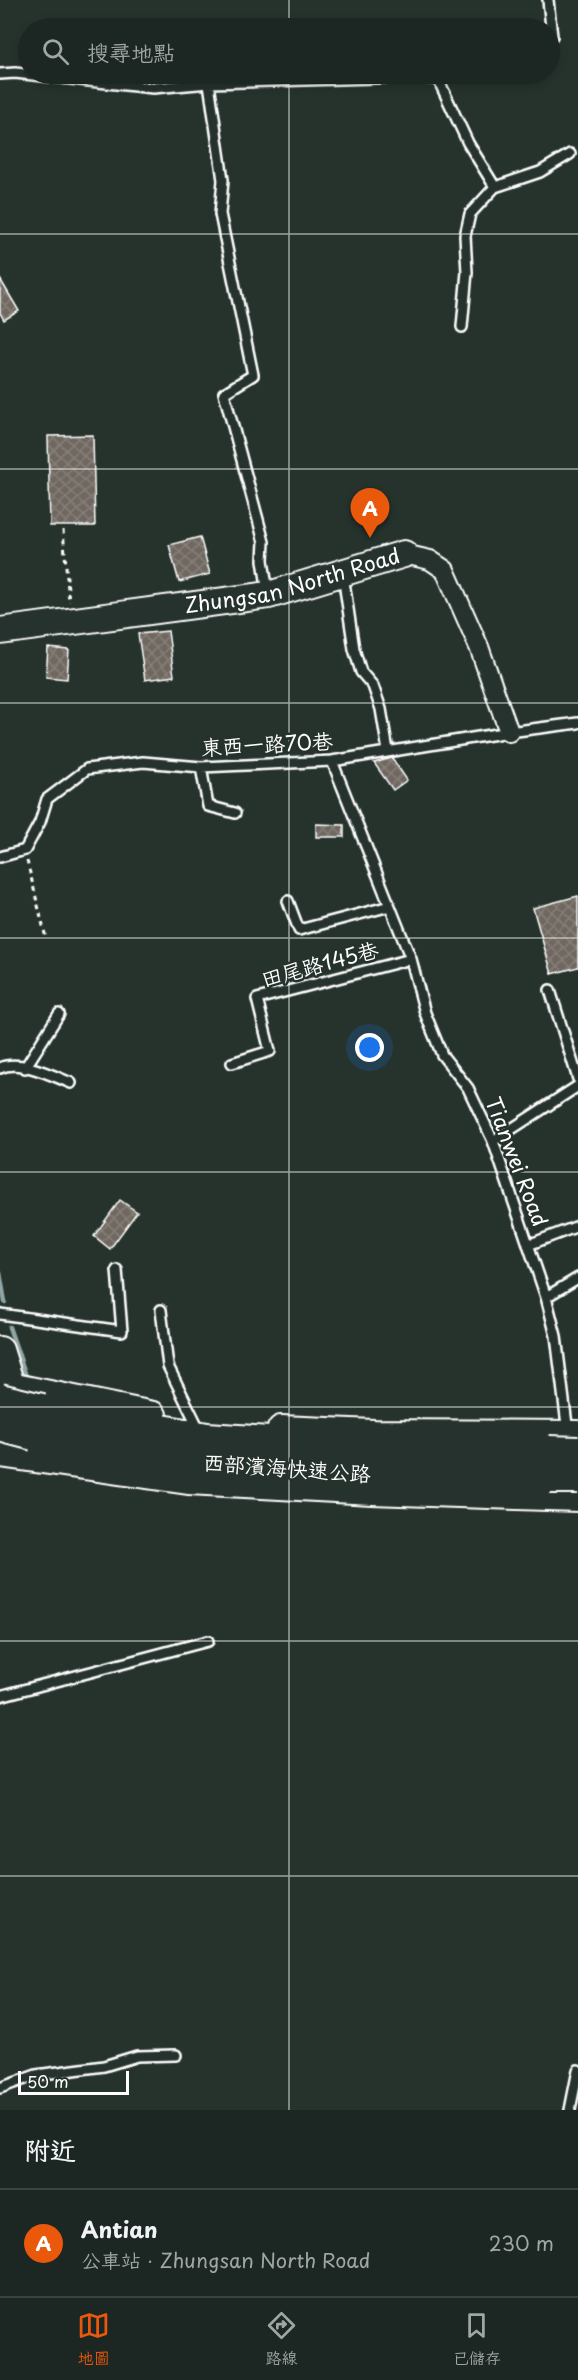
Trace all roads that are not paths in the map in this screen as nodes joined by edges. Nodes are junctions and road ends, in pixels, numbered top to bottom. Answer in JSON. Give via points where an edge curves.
{"nodes":[{"id":1,"x":548,"y":0,"type":"edge"},
{"id":2,"x":550,"y":18,"type":"edge"},
{"id":3,"x":18,"y":73,"type":"edge"},
{"id":4,"x":0,"y":74,"type":"edge"},
{"id":5,"x":116,"y":84,"type":"edge"},
{"id":6,"x":197,"y":84,"type":"edge"},
{"id":7,"x":208,"y":84,"type":"edge"},
{"id":8,"x":440,"y":84,"type":"edge"},
{"id":9,"x":570,"y":154,"type":"dead end"},
{"id":10,"x":495,"y":188,"type":"junction"},
{"id":11,"x":462,"y":327,"type":"dead end"},
{"id":12,"x":404,"y":554,"type":"joint"},
{"id":13,"x":342,"y":571,"type":"junction"},
{"id":14,"x":269,"y":595,"type":"junction"},
{"id":15,"x":0,"y":631,"type":"edge"},
{"id":16,"x":578,"y":723,"type":"edge"},
{"id":17,"x":509,"y":732,"type":"junction"},
{"id":18,"x":388,"y":751,"type":"junction"},
{"id":19,"x":332,"y":761,"type":"junction"},
{"id":20,"x":201,"y":767,"type":"junction"},
{"id":21,"x":236,"y":813,"type":"dead end"},
{"id":22,"x":0,"y":857,"type":"edge"},
{"id":23,"x":288,"y":901,"type":"dead end"},
{"id":24,"x":390,"y":906,"type":"junction"},
{"id":25,"x":411,"y":959,"type":"junction"},
{"id":26,"x":550,"y":990,"type":"dead end"},
{"id":27,"x":59,"y":1014,"type":"dead end"},
{"id":28,"x":232,"y":1064,"type":"dead end"},
{"id":29,"x":0,"y":1068,"type":"edge"},
{"id":30,"x":25,"y":1068,"type":"junction"},
{"id":31,"x":578,"y":1079,"type":"edge"},
{"id":32,"x":71,"y":1083,"type":"dead end"},
{"id":33,"x":578,"y":1086,"type":"edge"},
{"id":34,"x":493,"y":1140,"type":"junction"},
{"id":35,"x":578,"y":1226,"type":"edge"},
{"id":36,"x":528,"y":1245,"type":"junction"},
{"id":37,"x":117,"y":1270,"type":"dead end"},
{"id":38,"x":578,"y":1278,"type":"edge"},
{"id":39,"x":546,"y":1297,"type":"junction"},
{"id":40,"x":161,"y":1310,"type":"dead end"},
{"id":41,"x":0,"y":1314,"type":"edge"},
{"id":42,"x":0,"y":1350,"type":"edge"},
{"id":43,"x":4,"y":1390,"type":"edge"},
{"id":44,"x":38,"y":1422,"type":"junction"},
{"id":45,"x":0,"y":1425,"type":"edge"},
{"id":46,"x":197,"y":1425,"type":"junction"},
{"id":47,"x":0,"y":1443,"type":"edge"},
{"id":48,"x":0,"y":1454,"type":"edge"},
{"id":49,"x":567,"y":1454,"type":"edge"},
{"id":50,"x":578,"y":1492,"type":"edge"},
{"id":51,"x":578,"y":1498,"type":"edge"},
{"id":52,"x":208,"y":1641,"type":"dead end"},
{"id":53,"x":0,"y":1696,"type":"edge"},
{"id":54,"x":176,"y":2055,"type":"dead end"},
{"id":55,"x":578,"y":2070,"type":"edge"},
{"id":56,"x":0,"y":2088,"type":"edge"},
{"id":57,"x":570,"y":2110,"type":"edge"}],
"edges":[{"from":1,"to":2,"type":"lane"},
{"from":3,"to":4,"type":"lane"},
{"from":5,"to":6,"type":"lane","via":[[153,88]]},
{"from":7,"to":14,"type":"lane","via":[[223,180],[220,214],[253,375],[224,393],[264,542]]},
{"from":8,"to":10,"type":"lane"},
{"from":9,"to":10,"type":"lane","via":[[540,172]]},
{"from":10,"to":11,"type":"lane","via":[[470,214],[465,236],[467,272]]},
{"from":12,"to":13,"type":"street","name":"Zhungsan North Road"},
{"from":12,"to":17,"type":"street","name":"Zhungsan North Road","via":[[430,560],[445,570],[479,646]]},
{"from":13,"to":14,"type":"street","name":"Zhungsan North Road"},
{"from":13,"to":18,"type":"lane","via":[[354,649],[361,672],[373,686],[381,709]]},
{"from":14,"to":15,"type":"street","name":"Zhungsan North Road"},
{"from":16,"to":17,"type":"lane","name":"東西一路70巷"},
{"from":17,"to":18,"type":"lane","name":"東西一路70巷"},
{"from":18,"to":19,"type":"lane","name":"東西一路70巷"},
{"from":19,"to":20,"type":"lane","name":"東西一路70巷"},
{"from":19,"to":24,"type":"lane","name":"Tianwei Road"},
{"from":20,"to":21,"type":"lane","via":[[208,806]]},
{"from":20,"to":22,"type":"lane","name":"東西一路70巷","via":[[143,762],[87,769],[47,799],[25,850]]},
{"from":23,"to":24,"type":"lane","via":[[299,930]]},
{"from":24,"to":25,"type":"lane","name":"Tianwei Road"},
{"from":25,"to":28,"type":"lane","name":"田尾路145巷","via":[[257,999],[270,1050]]},
{"from":25,"to":34,"type":"lane","name":"Tianwei Road","via":[[425,1013],[442,1055],[468,1088]]},
{"from":26,"to":31,"type":"lane"},
{"from":27,"to":30,"type":"lane"},
{"from":29,"to":30,"type":"lane"},
{"from":30,"to":32,"type":"lane"},
{"from":33,"to":34,"type":"lane"},
{"from":34,"to":36,"type":"lane","name":"Tianwei Road"},
{"from":35,"to":36,"type":"lane"},
{"from":36,"to":39,"type":"lane","name":"Tianwei Road"},
{"from":37,"to":41,"type":"lane","via":[[122,1331]]},
{"from":38,"to":39,"type":"lane"},
{"from":39,"to":49,"type":"lane","name":"Tianwei Road","via":[[556,1336]]},
{"from":40,"to":46,"type":"lane","via":[[168,1366]]},
{"from":42,"to":43,"type":"street"},
{"from":43,"to":44,"type":"highway","name":"西部濱海快速公路","bridge":true},
{"from":43,"to":46,"type":"street"},
{"from":43,"to":47,"type":"street"},
{"from":44,"to":45,"type":"highway","name":"西部濱海快速公路","bridge":true},
{"from":44,"to":49,"type":"highway","name":"西部濱海快速公路","via":[[207,1439],[378,1450]]},
{"from":46,"to":49,"type":"street","via":[[374,1433]]},
{"from":48,"to":51,"type":"street","via":[[188,1481]]},
{"from":49,"to":50,"type":"lane","name":"Tianwei Road"},
{"from":52,"to":53,"type":"lane"},
{"from":54,"to":56,"type":"lane","via":[[136,2056],[104,2066],[36,2075]]},
{"from":55,"to":57,"type":"lane"}]}
